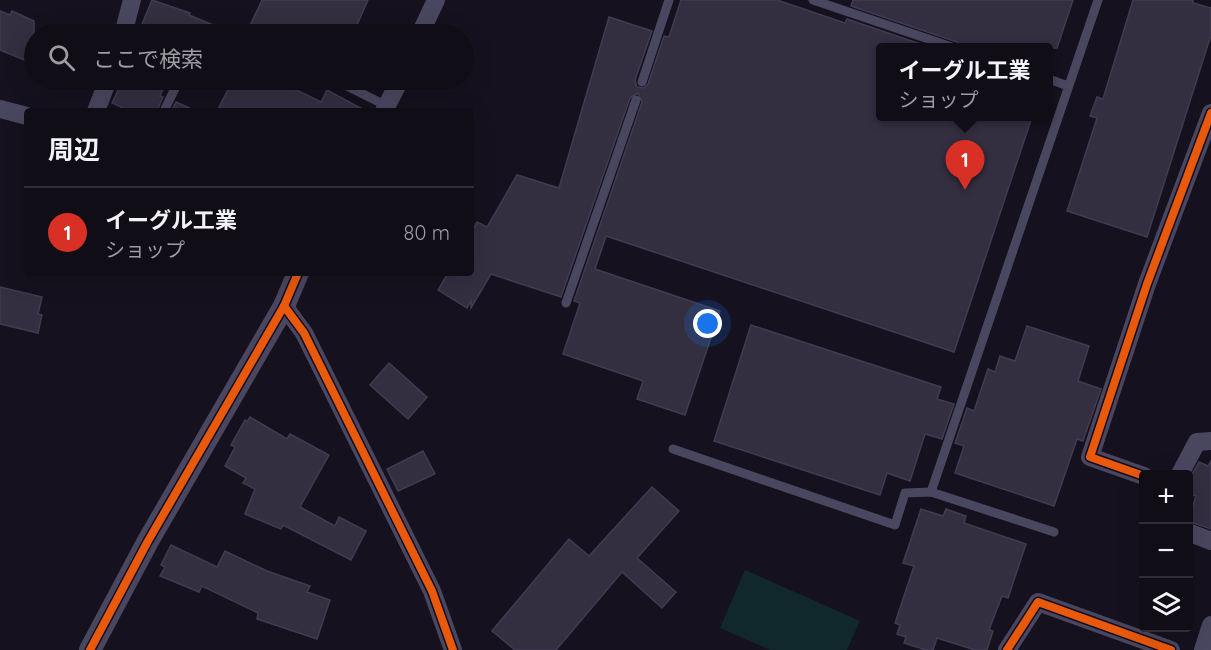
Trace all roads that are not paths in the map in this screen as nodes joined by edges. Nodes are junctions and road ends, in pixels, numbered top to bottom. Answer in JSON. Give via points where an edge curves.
{"nodes":[{"id":1,"x":132,"y":0,"type":"edge"},
{"id":2,"x":436,"y":0,"type":"edge"},
{"id":3,"x":669,"y":0,"type":"edge"},
{"id":4,"x":813,"y":0,"type":"edge"},
{"id":5,"x":1098,"y":0,"type":"edge"},
{"id":6,"x":839,"y":4,"type":"edge"},
{"id":7,"x":126,"y":24,"type":"edge"},
{"id":8,"x":425,"y":24,"type":"edge"},
{"id":9,"x":942,"y":43,"type":"edge"},
{"id":10,"x":642,"y":81,"type":"dead end"},
{"id":11,"x":1053,"y":81,"type":"edge"},
{"id":12,"x":1068,"y":86,"type":"junction"},
{"id":13,"x":104,"y":90,"type":"edge"},
{"id":14,"x":174,"y":90,"type":"edge"},
{"id":15,"x":353,"y":90,"type":"edge"},
{"id":16,"x":395,"y":90,"type":"edge"},
{"id":17,"x":636,"y":100,"type":"dead end"},
{"id":18,"x":97,"y":108,"type":"edge"},
{"id":19,"x":165,"y":108,"type":"edge"},
{"id":20,"x":384,"y":108,"type":"edge"},
{"id":21,"x":386,"y":108,"type":"edge"},
{"id":22,"x":0,"y":109,"type":"edge"},
{"id":23,"x":1211,"y":113,"type":"edge"},
{"id":24,"x":24,"y":115,"type":"edge"},
{"id":25,"x":297,"y":276,"type":"edge"},
{"id":26,"x":566,"y":303,"type":"dead end"},
{"id":27,"x":284,"y":306,"type":"junction"},
{"id":28,"x":1211,"y":441,"type":"edge"},
{"id":29,"x":673,"y":449,"type":"dead end"},
{"id":30,"x":1182,"y":470,"type":"edge"},
{"id":31,"x":1139,"y":475,"type":"edge"},
{"id":32,"x":931,"y":492,"type":"junction"},
{"id":33,"x":1054,"y":532,"type":"dead end"},
{"id":34,"x":1193,"y":534,"type":"edge"},
{"id":35,"x":1211,"y":541,"type":"edge"},
{"id":36,"x":1211,"y":625,"type":"edge"},
{"id":37,"x":90,"y":650,"type":"edge"},
{"id":38,"x":453,"y":650,"type":"edge"},
{"id":39,"x":1007,"y":650,"type":"edge"},
{"id":40,"x":1171,"y":650,"type":"edge"},
{"id":41,"x":1203,"y":650,"type":"edge"}],
"edges":[{"from":1,"to":7,"type":"street"},
{"from":2,"to":8,"type":"street"},
{"from":3,"to":10,"type":"lane"},
{"from":4,"to":6,"type":"lane"},
{"from":5,"to":12,"type":"lane"},
{"from":6,"to":9,"type":"lane"},
{"from":11,"to":12,"type":"lane"},
{"from":12,"to":32,"type":"lane"},
{"from":13,"to":18,"type":"street"},
{"from":14,"to":19,"type":"lane"},
{"from":15,"to":20,"type":"lane"},
{"from":16,"to":21,"type":"street"},
{"from":17,"to":26,"type":"lane"},
{"from":22,"to":24,"type":"street"},
{"from":23,"to":31,"type":"street","via":[[1147,284],[1090,457]]},
{"from":25,"to":27,"type":"street"},
{"from":27,"to":37,"type":"street","via":[[148,541]]},
{"from":27,"to":38,"type":"street","via":[[304,333],[432,591]]},
{"from":28,"to":30,"type":"street","via":[[1197,442]]},
{"from":29,"to":32,"type":"lane","via":[[895,525],[905,493]]},
{"from":32,"to":33,"type":"lane"},
{"from":34,"to":35,"type":"street"},
{"from":36,"to":41,"type":"street"},
{"from":39,"to":40,"type":"street","via":[[1038,602]]}]}
